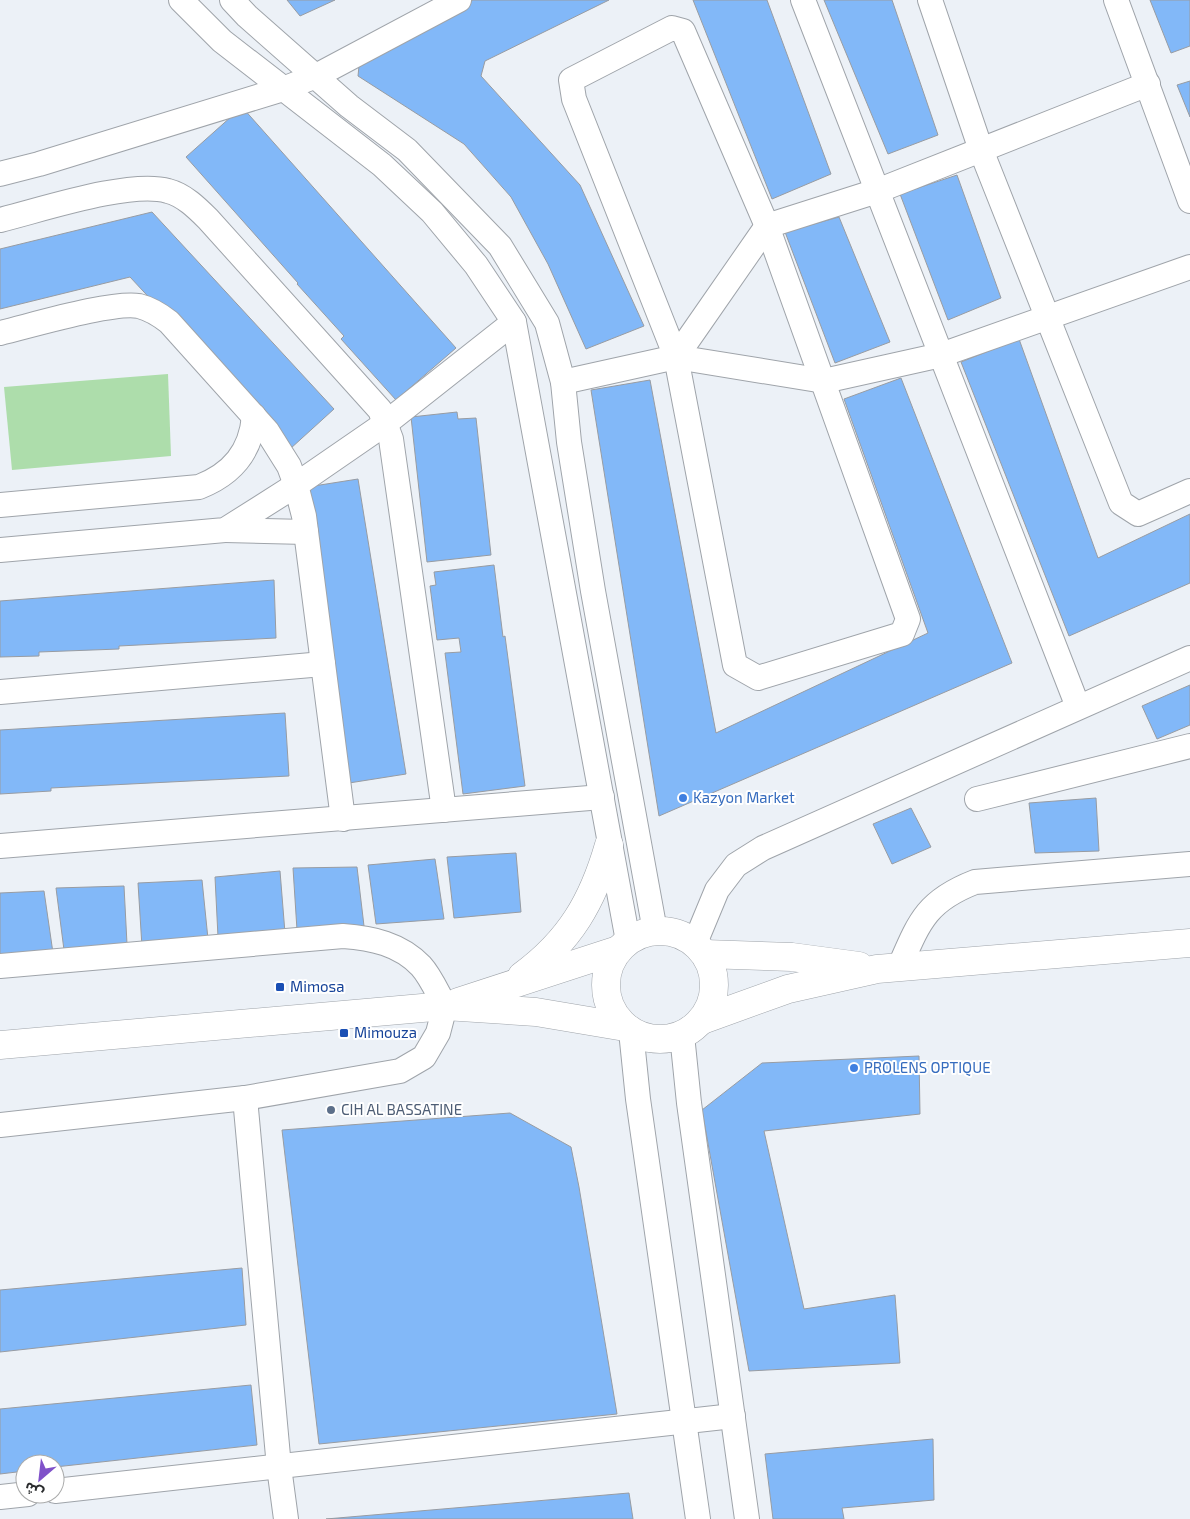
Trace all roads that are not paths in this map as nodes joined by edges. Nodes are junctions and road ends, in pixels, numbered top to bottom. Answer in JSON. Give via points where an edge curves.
{"nodes":[{"id":1,"x":181,"y":0,"type":"edge"},
{"id":2,"x":232,"y":0,"type":"edge"},
{"id":3,"x":459,"y":0,"type":"edge"},
{"id":4,"x":803,"y":0,"type":"edge"},
{"id":5,"x":930,"y":0,"type":"edge"},
{"id":6,"x":1116,"y":0,"type":"edge"},
{"id":7,"x":316,"y":76,"type":"junction"},
{"id":8,"x":1148,"y":84,"type":"junction"},
{"id":9,"x":283,"y":89,"type":"junction"},
{"id":10,"x":981,"y":150,"type":"junction"},
{"id":11,"x":0,"y":174,"type":"edge"},
{"id":12,"x":877,"y":191,"type":"junction"},
{"id":13,"x":1190,"y":201,"type":"edge"},
{"id":14,"x":0,"y":220,"type":"edge"},
{"id":15,"x":767,"y":226,"type":"junction"},
{"id":16,"x":1190,"y":267,"type":"edge"},
{"id":17,"x":1048,"y":317,"type":"junction"},
{"id":18,"x":514,"y":322,"type":"junction"},
{"id":19,"x":0,"y":333,"type":"edge"},
{"id":20,"x":941,"y":355,"type":"junction"},
{"id":21,"x":676,"y":357,"type":"junction"},
{"id":22,"x":824,"y":381,"type":"junction"},
{"id":23,"x":563,"y":382,"type":"junction"},
{"id":24,"x":254,"y":416,"type":"junction"},
{"id":25,"x":386,"y":423,"type":"junction"},
{"id":26,"x":296,"y":486,"type":"junction"},
{"id":27,"x":1190,"y":492,"type":"edge"},
{"id":28,"x":0,"y":505,"type":"edge"},
{"id":29,"x":225,"y":530,"type":"junction"},
{"id":30,"x":306,"y":532,"type":"junction"},
{"id":31,"x":0,"y":550,"type":"edge"},
{"id":32,"x":1190,"y":658,"type":"edge"},
{"id":33,"x":323,"y":664,"type":"junction"},
{"id":34,"x":0,"y":692,"type":"edge"},
{"id":35,"x":1078,"y":707,"type":"junction"},
{"id":36,"x":1190,"y":746,"type":"edge"},
{"id":37,"x":602,"y":798,"type":"junction"},
{"id":38,"x":976,"y":799,"type":"dead end"},
{"id":39,"x":444,"y":810,"type":"junction"},
{"id":40,"x":343,"y":818,"type":"junction"},
{"id":41,"x":610,"y":845,"type":"junction"},
{"id":42,"x":0,"y":846,"type":"edge"},
{"id":43,"x":1190,"y":864,"type":"edge"},
{"id":44,"x":655,"y":931,"type":"junction"},
{"id":45,"x":1190,"y":943,"type":"edge"},
{"id":46,"x":623,"y":945,"type":"junction"},
{"id":47,"x":700,"y":948,"type":"junction"},
{"id":48,"x":0,"y":966,"type":"edge"},
{"id":49,"x":888,"y":968,"type":"junction"},
{"id":50,"x":512,"y":983,"type":"junction"},
{"id":51,"x":445,"y":1006,"type":"junction"},
{"id":52,"x":692,"y":1028,"type":"junction"},
{"id":53,"x":628,"y":1029,"type":"junction"},
{"id":54,"x":0,"y":1045,"type":"edge"},
{"id":55,"x":245,"y":1098,"type":"junction"},
{"id":56,"x":0,"y":1125,"type":"edge"},
{"id":57,"x":733,"y":1416,"type":"junction"},
{"id":58,"x":684,"y":1421,"type":"junction"},
{"id":59,"x":279,"y":1466,"type":"junction"},
{"id":60,"x":65,"y":1490,"type":"edge"},
{"id":61,"x":15,"y":1495,"type":"edge"},
{"id":62,"x":0,"y":1497,"type":"edge"},
{"id":63,"x":286,"y":1519,"type":"edge"},
{"id":64,"x":698,"y":1519,"type":"edge"},
{"id":65,"x":747,"y":1519,"type":"edge"}],
"edges":[{"from":1,"to":9,"type":"street","via":[[222,41]]},
{"from":2,"to":7,"type":"street"},
{"from":3,"to":7,"type":"street"},
{"from":4,"to":12,"type":"street"},
{"from":5,"to":10,"type":"street"},
{"from":6,"to":8,"type":"street"},
{"from":7,"to":9,"type":"street"},
{"from":7,"to":23,"type":"street","via":[[407,150],[500,246],[547,323]]},
{"from":8,"to":10,"type":"street"},
{"from":8,"to":13,"type":"street"},
{"from":9,"to":11,"type":"street"},
{"from":9,"to":18,"type":"street","via":[[382,164],[432,212],[476,265]]},
{"from":10,"to":12,"type":"street"},
{"from":10,"to":17,"type":"street"},
{"from":12,"to":15,"type":"street"},
{"from":12,"to":20,"type":"street"},
{"from":14,"to":25,"type":"street","via":[[144,187],[169,191],[190,202],[371,400]]},
{"from":15,"to":21,"type":"street"},
{"from":15,"to":21,"type":"street","via":[[683,31],[672,28],[572,80],[574,98]]},
{"from":15,"to":22,"type":"street"},
{"from":16,"to":17,"type":"street"},
{"from":17,"to":20,"type":"street"},
{"from":17,"to":27,"type":"street","via":[[1121,503],[1138,514]]},
{"from":18,"to":25,"type":"street"},
{"from":18,"to":37,"type":"street"},
{"from":19,"to":24,"type":"street","via":[[112,307],[150,309],[169,322]]},
{"from":20,"to":22,"type":"street"},
{"from":20,"to":35,"type":"street"},
{"from":21,"to":22,"type":"street"},
{"from":21,"to":22,"type":"street","via":[[735,665],[758,678],[902,634],[908,619]]},
{"from":21,"to":23,"type":"street"},
{"from":23,"to":44,"type":"street","via":[[593,592]]},
{"from":24,"to":26,"type":"street","via":[[279,448]]},
{"from":24,"to":28,"type":"street","via":[[248,447],[239,461],[228,473],[198,487]]},
{"from":25,"to":26,"type":"street"},
{"from":25,"to":39,"type":"street","via":[[391,439]]},
{"from":26,"to":29,"type":"street"},
{"from":26,"to":30,"type":"street"},
{"from":29,"to":30,"type":"street"},
{"from":29,"to":31,"type":"street"},
{"from":30,"to":33,"type":"street"},
{"from":32,"to":35,"type":"street"},
{"from":33,"to":34,"type":"street"},
{"from":33,"to":40,"type":"street"},
{"from":35,"to":47,"type":"street","via":[[763,848],[736,865],[717,890]]},
{"from":36,"to":38,"type":"street"},
{"from":37,"to":39,"type":"street"},
{"from":37,"to":41,"type":"street"},
{"from":39,"to":40,"type":"street"},
{"from":40,"to":42,"type":"street"},
{"from":41,"to":46,"type":"street"},
{"from":41,"to":50,"type":"main road","via":[[600,878],[565,938]]},
{"from":43,"to":49,"type":"street","via":[[975,882],[952,891],[932,906]]},
{"from":44,"to":46,"type":"main road","via":[[641,934]]},
{"from":44,"to":47,"type":"main road","via":[[683,936]]},
{"from":45,"to":49,"type":"main road"},
{"from":46,"to":50,"type":"main road","via":[[544,975]]},
{"from":46,"to":53,"type":"main road","via":[[610,962],[606,990],[609,1004]]},
{"from":47,"to":49,"type":"main road"},
{"from":47,"to":52,"type":"main road","via":[[715,980],[714,994],[710,1008]]},
{"from":48,"to":51,"type":"street","via":[[343,936],[372,938],[399,949],[421,967]]},
{"from":49,"to":52,"type":"main road","via":[[788,989]]},
{"from":50,"to":51,"type":"main road"},
{"from":51,"to":53,"type":"main road","via":[[536,1012]]},
{"from":51,"to":54,"type":"main road"},
{"from":51,"to":55,"type":"street","via":[[438,1033],[424,1057],[400,1071]]},
{"from":52,"to":53,"type":"main road","via":[[665,1040],[651,1039]]},
{"from":52,"to":57,"type":"street","via":[[689,1103]]},
{"from":53,"to":58,"type":"street"},
{"from":55,"to":56,"type":"street"},
{"from":55,"to":59,"type":"street"},
{"from":57,"to":58,"type":"street"},
{"from":57,"to":65,"type":"street"},
{"from":58,"to":59,"type":"street"},
{"from":58,"to":64,"type":"street"},
{"from":59,"to":60,"type":"street"},
{"from":59,"to":63,"type":"street"},
{"from":61,"to":62,"type":"street"}]}
